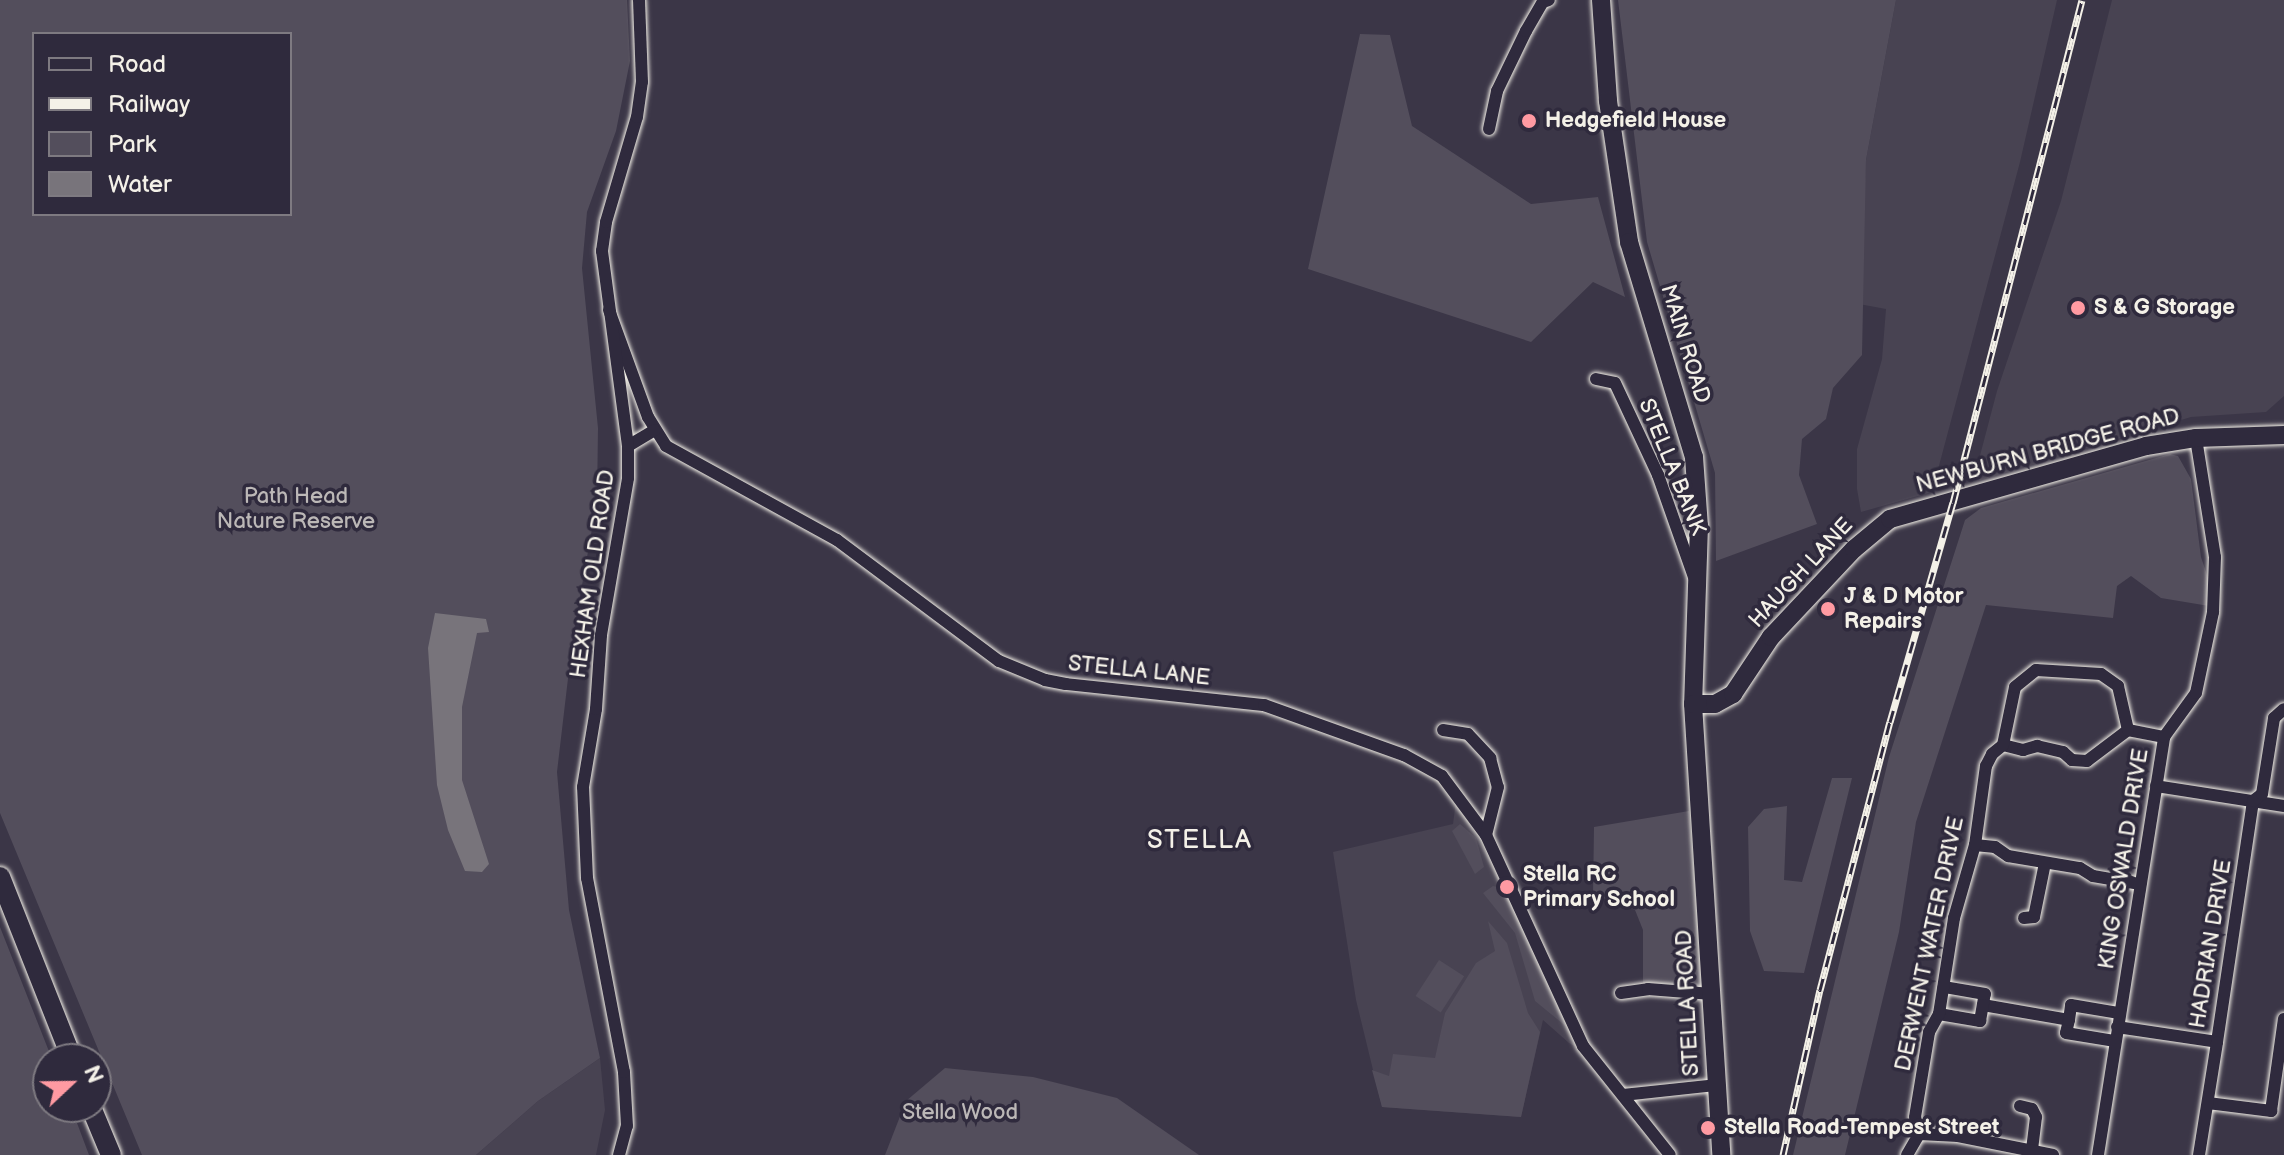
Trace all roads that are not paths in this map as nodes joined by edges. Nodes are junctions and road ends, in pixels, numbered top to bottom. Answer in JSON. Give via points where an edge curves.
{"nodes":[{"id":1,"x":639,"y":0,"type":"edge"},
{"id":2,"x":1549,"y":0,"type":"edge"},
{"id":3,"x":1601,"y":0,"type":"edge"},
{"id":4,"x":1489,"y":129,"type":"dead end"},
{"id":5,"x":609,"y":310,"type":"junction"},
{"id":6,"x":1596,"y":379,"type":"dead end"},
{"id":7,"x":655,"y":430,"type":"junction"},
{"id":8,"x":2284,"y":435,"type":"edge"},
{"id":9,"x":2196,"y":438,"type":"junction"},
{"id":10,"x":628,"y":446,"type":"junction"},
{"id":11,"x":1875,"y":528,"type":"joint"},
{"id":12,"x":1697,"y":585,"type":"junction"},
{"id":13,"x":1693,"y":704,"type":"junction"},
{"id":14,"x":2284,"y":709,"type":"edge"},
{"id":15,"x":1443,"y":730,"type":"dead end"},
{"id":16,"x":2128,"y":730,"type":"junction"},
{"id":17,"x":2164,"y":737,"type":"junction"},
{"id":18,"x":2003,"y":745,"type":"junction"},
{"id":19,"x":2156,"y":786,"type":"junction"},
{"id":20,"x":2253,"y":801,"type":"junction"},
{"id":21,"x":2284,"y":806,"type":"edge"},
{"id":22,"x":1486,"y":835,"type":"junction"},
{"id":23,"x":1975,"y":845,"type":"junction"},
{"id":24,"x":2045,"y":863,"type":"junction"},
{"id":25,"x":0,"y":877,"type":"edge"},
{"id":26,"x":2140,"y":884,"type":"junction"},
{"id":27,"x":2024,"y":918,"type":"dead end"},
{"id":28,"x":1944,"y":987,"type":"junction"},
{"id":29,"x":1621,"y":993,"type":"dead end"},
{"id":30,"x":1712,"y":994,"type":"junction"},
{"id":31,"x":1983,"y":1005,"type":"junction"},
{"id":32,"x":2119,"y":1013,"type":"junction"},
{"id":33,"x":1939,"y":1014,"type":"junction"},
{"id":34,"x":2284,"y":1019,"type":"edge"},
{"id":35,"x":2069,"y":1020,"type":"junction"},
{"id":36,"x":2117,"y":1027,"type":"junction"},
{"id":37,"x":2115,"y":1041,"type":"junction"},
{"id":38,"x":2217,"y":1042,"type":"junction"},
{"id":39,"x":66,"y":1043,"type":"edge"},
{"id":40,"x":1717,"y":1085,"type":"junction"},
{"id":41,"x":1623,"y":1095,"type":"junction"},
{"id":42,"x":2208,"y":1103,"type":"junction"},
{"id":43,"x":2020,"y":1106,"type":"dead end"},
{"id":44,"x":98,"y":1123,"type":"edge"},
{"id":45,"x":1919,"y":1134,"type":"junction"},
{"id":46,"x":2031,"y":1153,"type":"edge"},
{"id":47,"x":111,"y":1155,"type":"edge"},
{"id":48,"x":619,"y":1155,"type":"edge"},
{"id":49,"x":1670,"y":1155,"type":"edge"},
{"id":50,"x":1721,"y":1155,"type":"edge"},
{"id":51,"x":1907,"y":1155,"type":"edge"},
{"id":52,"x":2053,"y":1155,"type":"edge"},
{"id":53,"x":2098,"y":1155,"type":"edge"},
{"id":54,"x":2199,"y":1155,"type":"edge"}],
"edges":[{"from":1,"to":5,"type":"street","name":"HEXHAM OLD ROAD","via":[[642,82],[637,117],[602,251]]},
{"from":2,"to":4,"type":"street","via":[[1526,31],[1497,91]]},
{"from":3,"to":12,"type":"main road","name":"MAIN ROAD","via":[[1608,101],[1629,242],[1694,457]]},
{"from":5,"to":7,"type":"street","name":"STELLA LANE"},
{"from":5,"to":10,"type":"street","name":"HEXHAM OLD ROAD"},
{"from":6,"to":12,"type":"street","name":"STELLA BANK","via":[[1615,383],[1658,475]]},
{"from":7,"to":10,"type":"street"},
{"from":7,"to":22,"type":"street","name":"STELLA LANE","via":[[671,449],[837,540],[999,661],[1045,680],[1247,702],[1284,711],[1429,766],[1455,789]]},
{"from":8,"to":9,"type":"main road","name":"NEWBURN BRIDGE ROAD"},
{"from":9,"to":11,"type":"main road","name":"NEWBURN BRIDGE ROAD","via":[[2146,446],[1907,512]]},
{"from":9,"to":17,"type":"street","name":"KING OSWALD DRIVE","via":[[2216,583],[2196,693]]},
{"from":10,"to":48,"type":"street","name":"HEXHAM OLD ROAD","via":[[628,478],[601,635],[582,825],[596,933],[624,1072],[627,1126]]},
{"from":11,"to":13,"type":"main road","name":"HAUGH LANE","via":[[1771,637],[1733,694],[1715,704]]},
{"from":12,"to":13,"type":"main road","name":"MAIN ROAD"},
{"from":13,"to":30,"type":"main road","name":"STELLA ROAD"},
{"from":14,"to":20,"type":"street","name":"HADRIAN DRIVE","via":[[2274,718],[2262,794]]},
{"from":15,"to":22,"type":"street","via":[[1460,731],[1477,741],[1494,767],[1497,799]]},
{"from":16,"to":17,"type":"street"},
{"from":16,"to":18,"type":"street","via":[[2087,761],[2037,746],[2023,750]]},
{"from":16,"to":18,"type":"street","name":"DERWENT WATER DRIVE","via":[[2118,686],[2101,674],[2036,670],[2015,687]]},
{"from":17,"to":19,"type":"street","name":"KING OSWALD DRIVE"},
{"from":18,"to":23,"type":"street","name":"DERWENT WATER DRIVE","via":[[1986,766]]},
{"from":19,"to":20,"type":"street"},
{"from":19,"to":26,"type":"street","name":"KING OSWALD DRIVE"},
{"from":20,"to":21,"type":"street"},
{"from":20,"to":38,"type":"street","name":"HADRIAN DRIVE"},
{"from":22,"to":41,"type":"street","name":"STELLA LANE","via":[[1583,1046]]},
{"from":23,"to":24,"type":"street"},
{"from":23,"to":28,"type":"street","name":"DERWENT WATER DRIVE","via":[[1954,918]]},
{"from":24,"to":26,"type":"street"},
{"from":24,"to":27,"type":"street","via":[[2034,917]]},
{"from":25,"to":39,"type":"main road"},
{"from":26,"to":32,"type":"street","name":"KING OSWALD DRIVE"},
{"from":28,"to":31,"type":"street","via":[[1985,994]]},
{"from":28,"to":33,"type":"street","name":"DERWENT WATER DRIVE"},
{"from":29,"to":30,"type":"street","via":[[1648,989]]},
{"from":30,"to":40,"type":"main road","name":"STELLA ROAD"},
{"from":31,"to":33,"type":"street","via":[[1980,1021]]},
{"from":31,"to":35,"type":"street"},
{"from":32,"to":35,"type":"street","via":[[2071,1005]]},
{"from":32,"to":36,"type":"street","name":"KING OSWALD DRIVE"},
{"from":33,"to":45,"type":"street","name":"DERWENT WATER DRIVE","via":[[1927,1046],[1915,1117]]},
{"from":34,"to":42,"type":"street","via":[[2271,1111]]},
{"from":35,"to":37,"type":"street","via":[[2066,1033]]},
{"from":36,"to":37,"type":"street","name":"KING OSWALD DRIVE"},
{"from":36,"to":38,"type":"street","name":"HADRIAN DRIVE"},
{"from":37,"to":53,"type":"street","name":"KING OSWALD DRIVE"},
{"from":38,"to":42,"type":"street"},
{"from":40,"to":41,"type":"street"},
{"from":40,"to":50,"type":"main road","name":"STELLA ROAD"},
{"from":41,"to":49,"type":"street","name":"STELLA LANE"},
{"from":42,"to":54,"type":"street"},
{"from":43,"to":46,"type":"street","via":[[2032,1109],[2036,1117]]},
{"from":44,"to":47,"type":"main road"},
{"from":45,"to":46,"type":"street","via":[[1958,1136]]},
{"from":45,"to":51,"type":"street"},
{"from":46,"to":52,"type":"street"}]}
